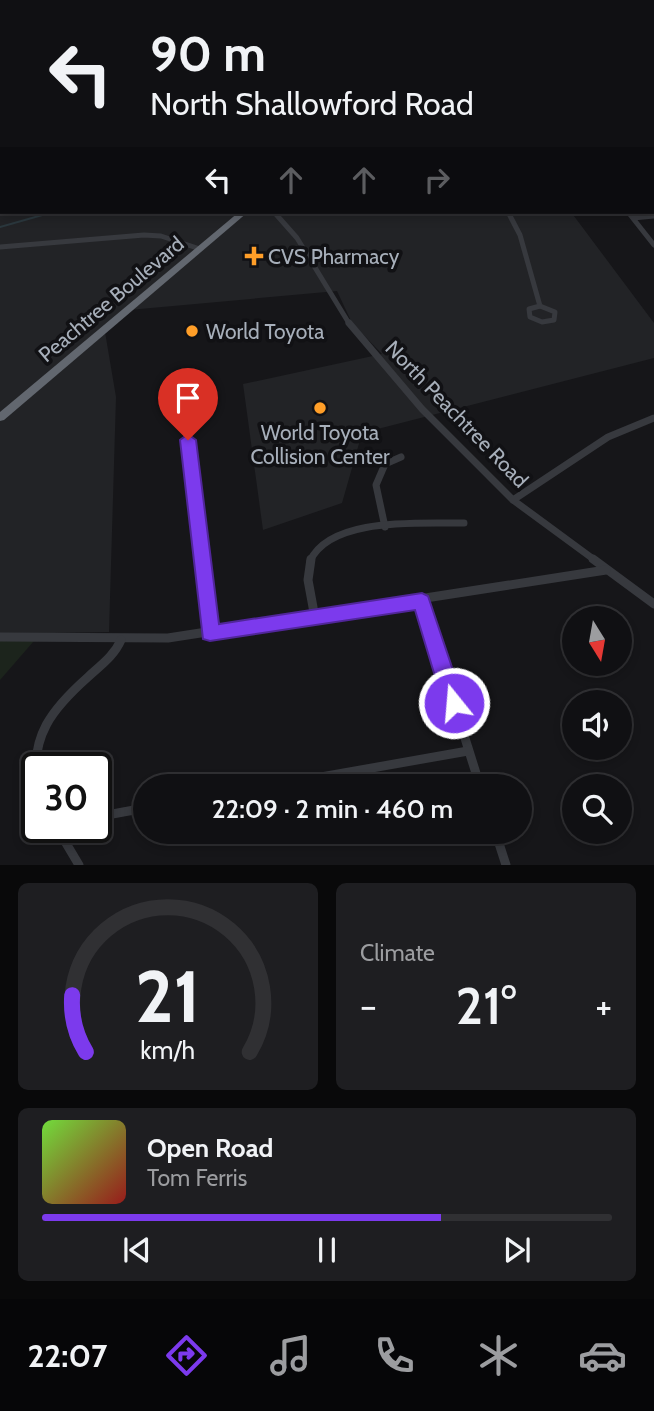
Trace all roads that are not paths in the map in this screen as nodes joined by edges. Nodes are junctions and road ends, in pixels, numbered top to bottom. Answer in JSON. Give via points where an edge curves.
{"nodes":[{"id":1,"x":242,"y":214,"type":"edge"},
{"id":2,"x":276,"y":214,"type":"edge"},
{"id":3,"x":509,"y":214,"type":"edge"},
{"id":4,"x":630,"y":214,"type":"edge"},
{"id":5,"x":654,"y":216,"type":"edge"},
{"id":6,"x":633,"y":218,"type":"junction"},
{"id":7,"x":654,"y":245,"type":"edge"},
{"id":8,"x":0,"y":247,"type":"edge"},
{"id":9,"x":200,"y":249,"type":"junction"},
{"id":10,"x":540,"y":306,"type":"dead end"},
{"id":11,"x":1,"y":417,"type":"edge"},
{"id":12,"x":654,"y":418,"type":"edge"},
{"id":13,"x":188,"y":440,"type":"dead end"},
{"id":14,"x":401,"y":457,"type":"dead end"},
{"id":15,"x":513,"y":500,"type":"junction"},
{"id":16,"x":464,"y":523,"type":"dead end"},
{"id":17,"x":385,"y":527,"type":"junction"},
{"id":18,"x":606,"y":570,"type":"junction"},
{"id":19,"x":422,"y":601,"type":"junction"},
{"id":20,"x":654,"y":604,"type":"edge"},
{"id":21,"x":315,"y":618,"type":"junction"},
{"id":22,"x":210,"y":633,"type":"junction"},
{"id":23,"x":0,"y":637,"type":"edge"},
{"id":24,"x":121,"y":639,"type":"junction"},
{"id":25,"x":468,"y":751,"type":"junction"},
{"id":26,"x":35,"y":752,"type":"edge"},
{"id":27,"x":338,"y":774,"type":"edge"},
{"id":28,"x":476,"y":774,"type":"edge"},
{"id":29,"x":133,"y":810,"type":"edge"},
{"id":30,"x":112,"y":814,"type":"edge"},
{"id":31,"x":66,"y":843,"type":"edge"},
{"id":32,"x":499,"y":844,"type":"edge"},
{"id":33,"x":79,"y":865,"type":"edge"},
{"id":34,"x":506,"y":865,"type":"edge"}],
"edges":[{"from":1,"to":9,"type":"highway","name":"Peachtree Boulevard"},
{"from":2,"to":15,"type":"street","name":"North Peachtree Road","via":[[298,238],[356,334],[422,409]]},
{"from":3,"to":10,"type":"street","via":[[520,235]]},
{"from":4,"to":6,"type":"street"},
{"from":5,"to":6,"type":"street"},
{"from":6,"to":7,"type":"street"},
{"from":8,"to":9,"type":"street","via":[[144,235]]},
{"from":9,"to":11,"type":"highway","name":"Peachtree Boulevard"},
{"from":12,"to":15,"type":"street","via":[[608,437]]},
{"from":13,"to":22,"type":"street"},
{"from":14,"to":17,"type":"street","via":[[386,464],[376,485]]},
{"from":15,"to":18,"type":"street","name":"North Peachtree Road"},
{"from":16,"to":17,"type":"street"},
{"from":17,"to":21,"type":"street","via":[[332,536],[316,547],[309,561],[308,581]]},
{"from":18,"to":19,"type":"street"},
{"from":18,"to":20,"type":"street","name":"North Peachtree Road"},
{"from":19,"to":21,"type":"street"},
{"from":19,"to":25,"type":"street"},
{"from":21,"to":22,"type":"street"},
{"from":22,"to":24,"type":"street"},
{"from":23,"to":24,"type":"street"},
{"from":24,"to":26,"type":"street","via":[[115,653],[49,718]]},
{"from":25,"to":27,"type":"street"},
{"from":25,"to":28,"type":"street"},
{"from":29,"to":30,"type":"street"},
{"from":31,"to":33,"type":"street"},
{"from":32,"to":34,"type":"street"}]}
